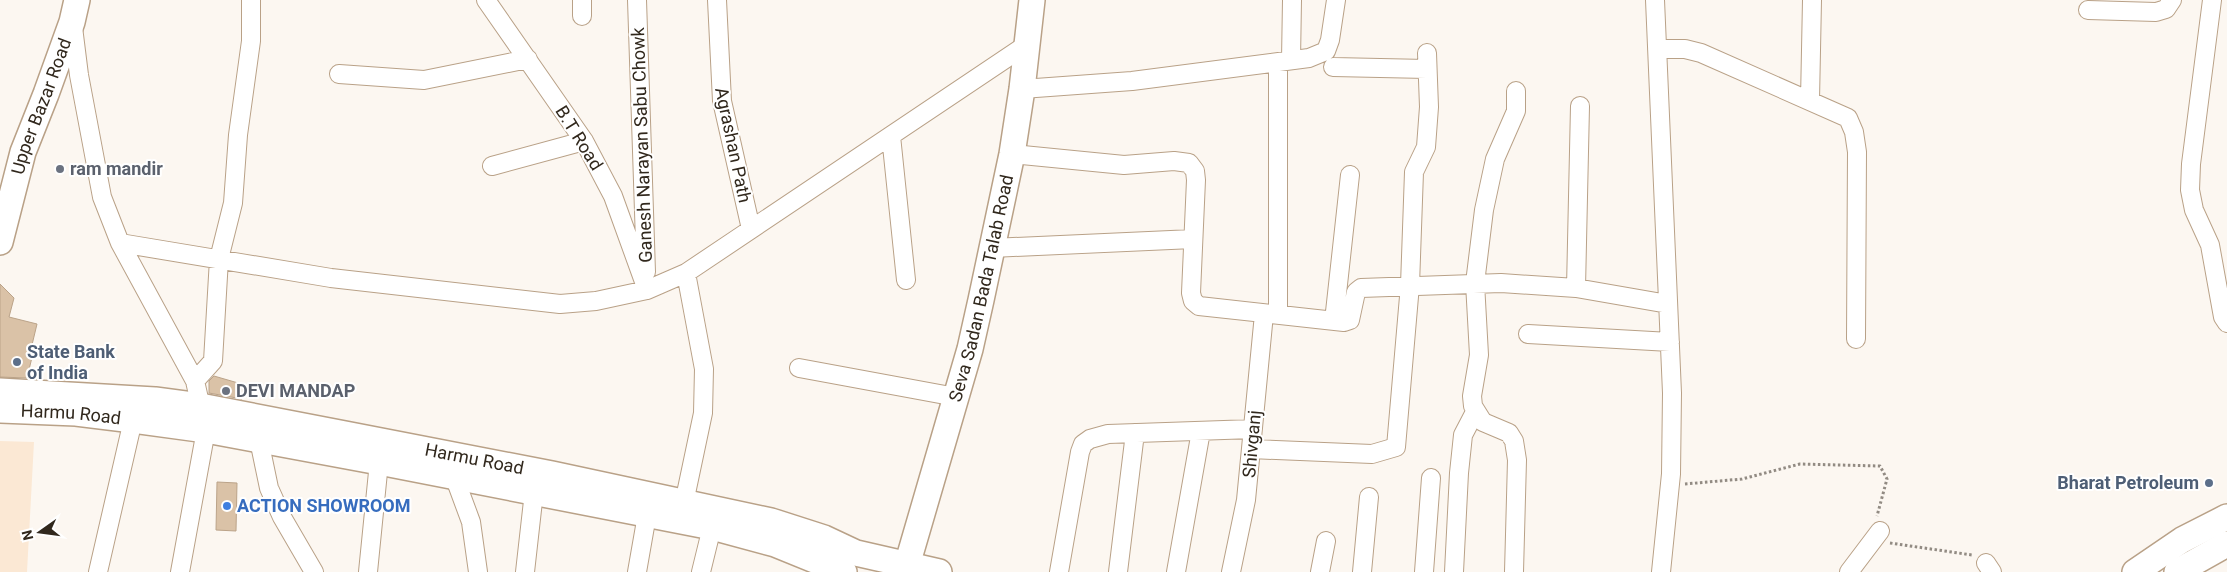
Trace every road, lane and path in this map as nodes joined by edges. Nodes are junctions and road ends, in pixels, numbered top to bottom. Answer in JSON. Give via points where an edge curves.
{"nodes":[{"id":1,"x":251,"y":0,"type":"edge"},
{"id":2,"x":486,"y":0,"type":"edge"},
{"id":3,"x":637,"y":0,"type":"edge"},
{"id":4,"x":717,"y":0,"type":"edge"},
{"id":5,"x":1032,"y":0,"type":"edge"},
{"id":6,"x":1292,"y":0,"type":"edge"},
{"id":7,"x":1336,"y":0,"type":"edge"},
{"id":8,"x":1655,"y":0,"type":"edge"},
{"id":9,"x":1812,"y":0,"type":"edge"},
{"id":10,"x":2172,"y":0,"type":"edge"},
{"id":11,"x":2212,"y":0,"type":"edge"},
{"id":12,"x":2088,"y":10,"type":"dead end"},
{"id":13,"x":74,"y":11,"type":"edge"},
{"id":14,"x":1026,"y":45,"type":"junction"},
{"id":15,"x":1657,"y":49,"type":"junction"},
{"id":16,"x":528,"y":58,"type":"junction"},
{"id":17,"x":1285,"y":61,"type":"junction"},
{"id":18,"x":1333,"y":67,"type":"dead end"},
{"id":19,"x":339,"y":74,"type":"dead end"},
{"id":20,"x":1022,"y":89,"type":"junction"},
{"id":21,"x":1516,"y":91,"type":"dead end"},
{"id":22,"x":1810,"y":100,"type":"junction"},
{"id":23,"x":1580,"y":106,"type":"dead end"},
{"id":24,"x":891,"y":136,"type":"junction"},
{"id":25,"x":584,"y":141,"type":"junction"},
{"id":26,"x":1012,"y":154,"type":"junction"},
{"id":27,"x":492,"y":166,"type":"dead end"},
{"id":28,"x":1350,"y":175,"type":"dead end"},
{"id":29,"x":751,"y":229,"type":"junction"},
{"id":30,"x":1193,"y":239,"type":"junction"},
{"id":31,"x":0,"y":242,"type":"edge"},
{"id":32,"x":120,"y":243,"type":"junction"},
{"id":33,"x":992,"y":248,"type":"junction"},
{"id":34,"x":218,"y":259,"type":"junction"},
{"id":35,"x":686,"y":273,"type":"junction"},
{"id":36,"x":906,"y":280,"type":"dead end"},
{"id":37,"x":1476,"y":283,"type":"junction"},
{"id":38,"x":1410,"y":285,"type":"junction"},
{"id":39,"x":1576,"y":288,"type":"junction"},
{"id":40,"x":647,"y":290,"type":"junction"},
{"id":41,"x":1668,"y":304,"type":"junction"},
{"id":42,"x":1271,"y":314,"type":"junction"},
{"id":43,"x":1334,"y":321,"type":"junction"},
{"id":44,"x":2227,"y":323,"type":"edge"},
{"id":45,"x":1528,"y":334,"type":"dead end"},
{"id":46,"x":1856,"y":339,"type":"dead end"},
{"id":47,"x":1670,"y":342,"type":"junction"},
{"id":48,"x":798,"y":368,"type":"dead end"},
{"id":49,"x":195,"y":381,"type":"junction"},
{"id":50,"x":0,"y":391,"type":"edge"},
{"id":51,"x":956,"y":397,"type":"junction"},
{"id":52,"x":200,"y":406,"type":"junction"},
{"id":53,"x":0,"y":410,"type":"edge"},
{"id":54,"x":1475,"y":412,"type":"junction"},
{"id":55,"x":134,"y":420,"type":"junction"},
{"id":56,"x":1253,"y":429,"type":"junction"},
{"id":57,"x":206,"y":430,"type":"junction"},
{"id":58,"x":1201,"y":431,"type":"junction"},
{"id":59,"x":1135,"y":433,"type":"junction"},
{"id":60,"x":259,"y":440,"type":"junction"},
{"id":61,"x":1251,"y":450,"type":"junction"},
{"id":62,"x":379,"y":462,"type":"junction"},
{"id":63,"x":454,"y":476,"type":"junction"},
{"id":64,"x":1431,"y":478,"type":"dead end"},
{"id":65,"x":1670,"y":485,"type":"junction"},
{"id":66,"x":534,"y":492,"type":"junction"},
{"id":67,"x":1369,"y":497,"type":"dead end"},
{"id":68,"x":684,"y":502,"type":"junction"},
{"id":69,"x":648,"y":515,"type":"junction"},
{"id":70,"x":2227,"y":517,"type":"edge"},
{"id":71,"x":712,"y":527,"type":"junction"},
{"id":72,"x":1880,"y":531,"type":"junction"},
{"id":73,"x":1326,"y":541,"type":"dead end"},
{"id":74,"x":2227,"y":544,"type":"edge"},
{"id":75,"x":815,"y":567,"type":"edge"},
{"id":76,"x":1989,"y":567,"type":"edge"},
{"id":77,"x":906,"y":568,"type":"edge"},
{"id":78,"x":98,"y":572,"type":"edge"},
{"id":79,"x":180,"y":572,"type":"edge"},
{"id":80,"x":314,"y":572,"type":"edge"},
{"id":81,"x":368,"y":572,"type":"edge"},
{"id":82,"x":478,"y":572,"type":"edge"},
{"id":83,"x":525,"y":572,"type":"edge"},
{"id":84,"x":637,"y":572,"type":"edge"},
{"id":85,"x":701,"y":572,"type":"edge"},
{"id":86,"x":844,"y":572,"type":"edge"},
{"id":87,"x":939,"y":572,"type":"edge"},
{"id":88,"x":1059,"y":572,"type":"edge"},
{"id":89,"x":1118,"y":572,"type":"edge"},
{"id":90,"x":1176,"y":572,"type":"edge"},
{"id":91,"x":1231,"y":572,"type":"edge"},
{"id":92,"x":1320,"y":572,"type":"edge"},
{"id":93,"x":1362,"y":572,"type":"edge"},
{"id":94,"x":1424,"y":572,"type":"edge"},
{"id":95,"x":1454,"y":572,"type":"edge"},
{"id":96,"x":1514,"y":572,"type":"edge"},
{"id":97,"x":1661,"y":572,"type":"edge"},
{"id":98,"x":1850,"y":572,"type":"edge"},
{"id":99,"x":2135,"y":572,"type":"edge"},
{"id":100,"x":2177,"y":572,"type":"edge"}],
"edges":[{"from":1,"to":34,"type":"street","via":[[250,40],[232,203]]},
{"from":2,"to":16,"type":"street","name":"B.T Road"},
{"from":3,"to":40,"type":"street","name":"Ganesh Narayan Sabu Chowk"},
{"from":4,"to":29,"type":"street","name":"Agrashan Path","via":[[722,101]]},
{"from":5,"to":14,"type":"main road","name":"Seva Sadan Bada Talab Road"},
{"from":6,"to":17,"type":"street","name":"Shivganj"},
{"from":7,"to":17,"type":"street","via":[[1326,50],[1309,58]]},
{"from":8,"to":15,"type":"street"},
{"from":9,"to":22,"type":"street"},
{"from":10,"to":12,"type":"street","via":[[2166,9],[2156,12]]},
{"from":11,"to":44,"type":"street","via":[[2190,190],[2194,210],[2210,245],[2223,317]]},
{"from":13,"to":31,"type":"main road","name":"Upper Bazar Road","via":[[23,152]]},
{"from":13,"to":32,"type":"street","via":[[79,75],[102,197]]},
{"from":14,"to":20,"type":"main road","name":"Seva Sadan Bada Talab Road"},
{"from":14,"to":24,"type":"street"},
{"from":15,"to":22,"type":"street","via":[[1701,53]]},
{"from":15,"to":41,"type":"street"},
{"from":16,"to":19,"type":"street","via":[[424,80]]},
{"from":16,"to":25,"type":"street","name":"B.T Road"},
{"from":17,"to":20,"type":"street","via":[[1132,81]]},
{"from":17,"to":42,"type":"street","name":"Shivganj"},
{"from":18,"to":38,"type":"street","via":[[1427,61],[1429,107],[1423,157],[1414,172]]},
{"from":20,"to":26,"type":"main road","name":"Seva Sadan Bada Talab Road"},
{"from":21,"to":37,"type":"street","via":[[1515,116],[1499,148],[1489,183]]},
{"from":22,"to":46,"type":"street","via":[[1848,118],[1854,132],[1857,152]]},
{"from":23,"to":39,"type":"street"},
{"from":24,"to":29,"type":"street"},
{"from":24,"to":36,"type":"street"},
{"from":25,"to":27,"type":"street"},
{"from":25,"to":40,"type":"street","name":"B.T Road","via":[[613,196]]},
{"from":26,"to":30,"type":"street","via":[[1124,165],[1189,163],[1195,171],[1196,180]]},
{"from":26,"to":33,"type":"main road","name":"Seva Sadan Bada Talab Road"},
{"from":28,"to":43,"type":"street"},
{"from":29,"to":35,"type":"street"},
{"from":30,"to":33,"type":"street"},
{"from":30,"to":42,"type":"street","via":[[1190,281],[1194,301],[1199,306]]},
{"from":32,"to":34,"type":"street"},
{"from":32,"to":49,"type":"street"},
{"from":33,"to":51,"type":"main road","name":"Seva Sadan Bada Talab Road"},
{"from":34,"to":40,"type":"street","via":[[331,278],[560,304],[596,301]]},
{"from":34,"to":49,"type":"street","via":[[213,361]]},
{"from":35,"to":40,"type":"street"},
{"from":35,"to":68,"type":"street","via":[[704,369],[703,413]]},
{"from":37,"to":38,"type":"street"},
{"from":37,"to":39,"type":"street"},
{"from":37,"to":54,"type":"street","via":[[1479,355],[1472,396]]},
{"from":38,"to":43,"type":"street","via":[[1361,288],[1356,292],[1350,320]]},
{"from":38,"to":61,"type":"street","via":[[1396,447],[1372,454]]},
{"from":39,"to":41,"type":"street"},
{"from":41,"to":47,"type":"street"},
{"from":42,"to":43,"type":"street"},
{"from":42,"to":56,"type":"street","name":"Shivganj"},
{"from":45,"to":47,"type":"street"},
{"from":47,"to":65,"type":"street"},
{"from":48,"to":51,"type":"street"},
{"from":49,"to":52,"type":"street"},
{"from":50,"to":52,"type":"main road","name":"Harmu Road","via":[[146,399]]},
{"from":51,"to":77,"type":"main road","name":"Seva Sadan Bada Talab Road"},
{"from":52,"to":57,"type":"street"},
{"from":52,"to":68,"type":"main road","name":"Harmu Road"},
{"from":53,"to":55,"type":"main road","name":"Harmu Road","via":[[76,413]]},
{"from":54,"to":95,"type":"street","via":[[1463,435]]},
{"from":54,"to":96,"type":"street","via":[[1483,422],[1508,433],[1514,441],[1517,460]]},
{"from":55,"to":57,"type":"main road","name":"Harmu Road"},
{"from":55,"to":78,"type":"street"},
{"from":56,"to":58,"type":"street"},
{"from":56,"to":61,"type":"street","name":"Shivganj"},
{"from":57,"to":60,"type":"main road","name":"Harmu Road"},
{"from":57,"to":79,"type":"street"},
{"from":58,"to":59,"type":"street"},
{"from":58,"to":90,"type":"street"},
{"from":59,"to":88,"type":"street","via":[[1108,434],[1090,438],[1083,444]]},
{"from":59,"to":89,"type":"street"},
{"from":60,"to":62,"type":"main road","name":"Harmu Road"},
{"from":60,"to":80,"type":"street","via":[[270,488],[282,517]]},
{"from":61,"to":91,"type":"street","name":"Shivganj","via":[[1246,500]]},
{"from":62,"to":63,"type":"main road","name":"Harmu Road"},
{"from":62,"to":81,"type":"street"},
{"from":63,"to":66,"type":"main road","name":"Harmu Road"},
{"from":63,"to":82,"type":"street","via":[[473,530]]},
{"from":64,"to":94,"type":"street"},
{"from":65,"to":72,"type":"path","via":[[1723,483],[1800,464],[1880,466],[1887,479],[1877,513]]},
{"from":65,"to":97,"type":"street"},
{"from":66,"to":69,"type":"main road","name":"Harmu Road"},
{"from":66,"to":83,"type":"street"},
{"from":67,"to":93,"type":"street"},
{"from":68,"to":77,"type":"main road","name":"Harmu Road","via":[[771,521]]},
{"from":69,"to":71,"type":"main road","name":"Harmu Road"},
{"from":69,"to":84,"type":"street"},
{"from":70,"to":99,"type":"main road","via":[[2182,540]]},
{"from":71,"to":75,"type":"main road","name":"Harmu Road","via":[[775,544]]},
{"from":71,"to":85,"type":"street"},
{"from":72,"to":76,"type":"path","via":[[1890,544],[1968,554]]},
{"from":72,"to":98,"type":"street"},
{"from":73,"to":92,"type":"street"},
{"from":74,"to":100,"type":"main road"},
{"from":75,"to":86,"type":"main road","name":"Harmu Road"},
{"from":77,"to":87,"type":"main road","name":"Harmu Road"}]}
